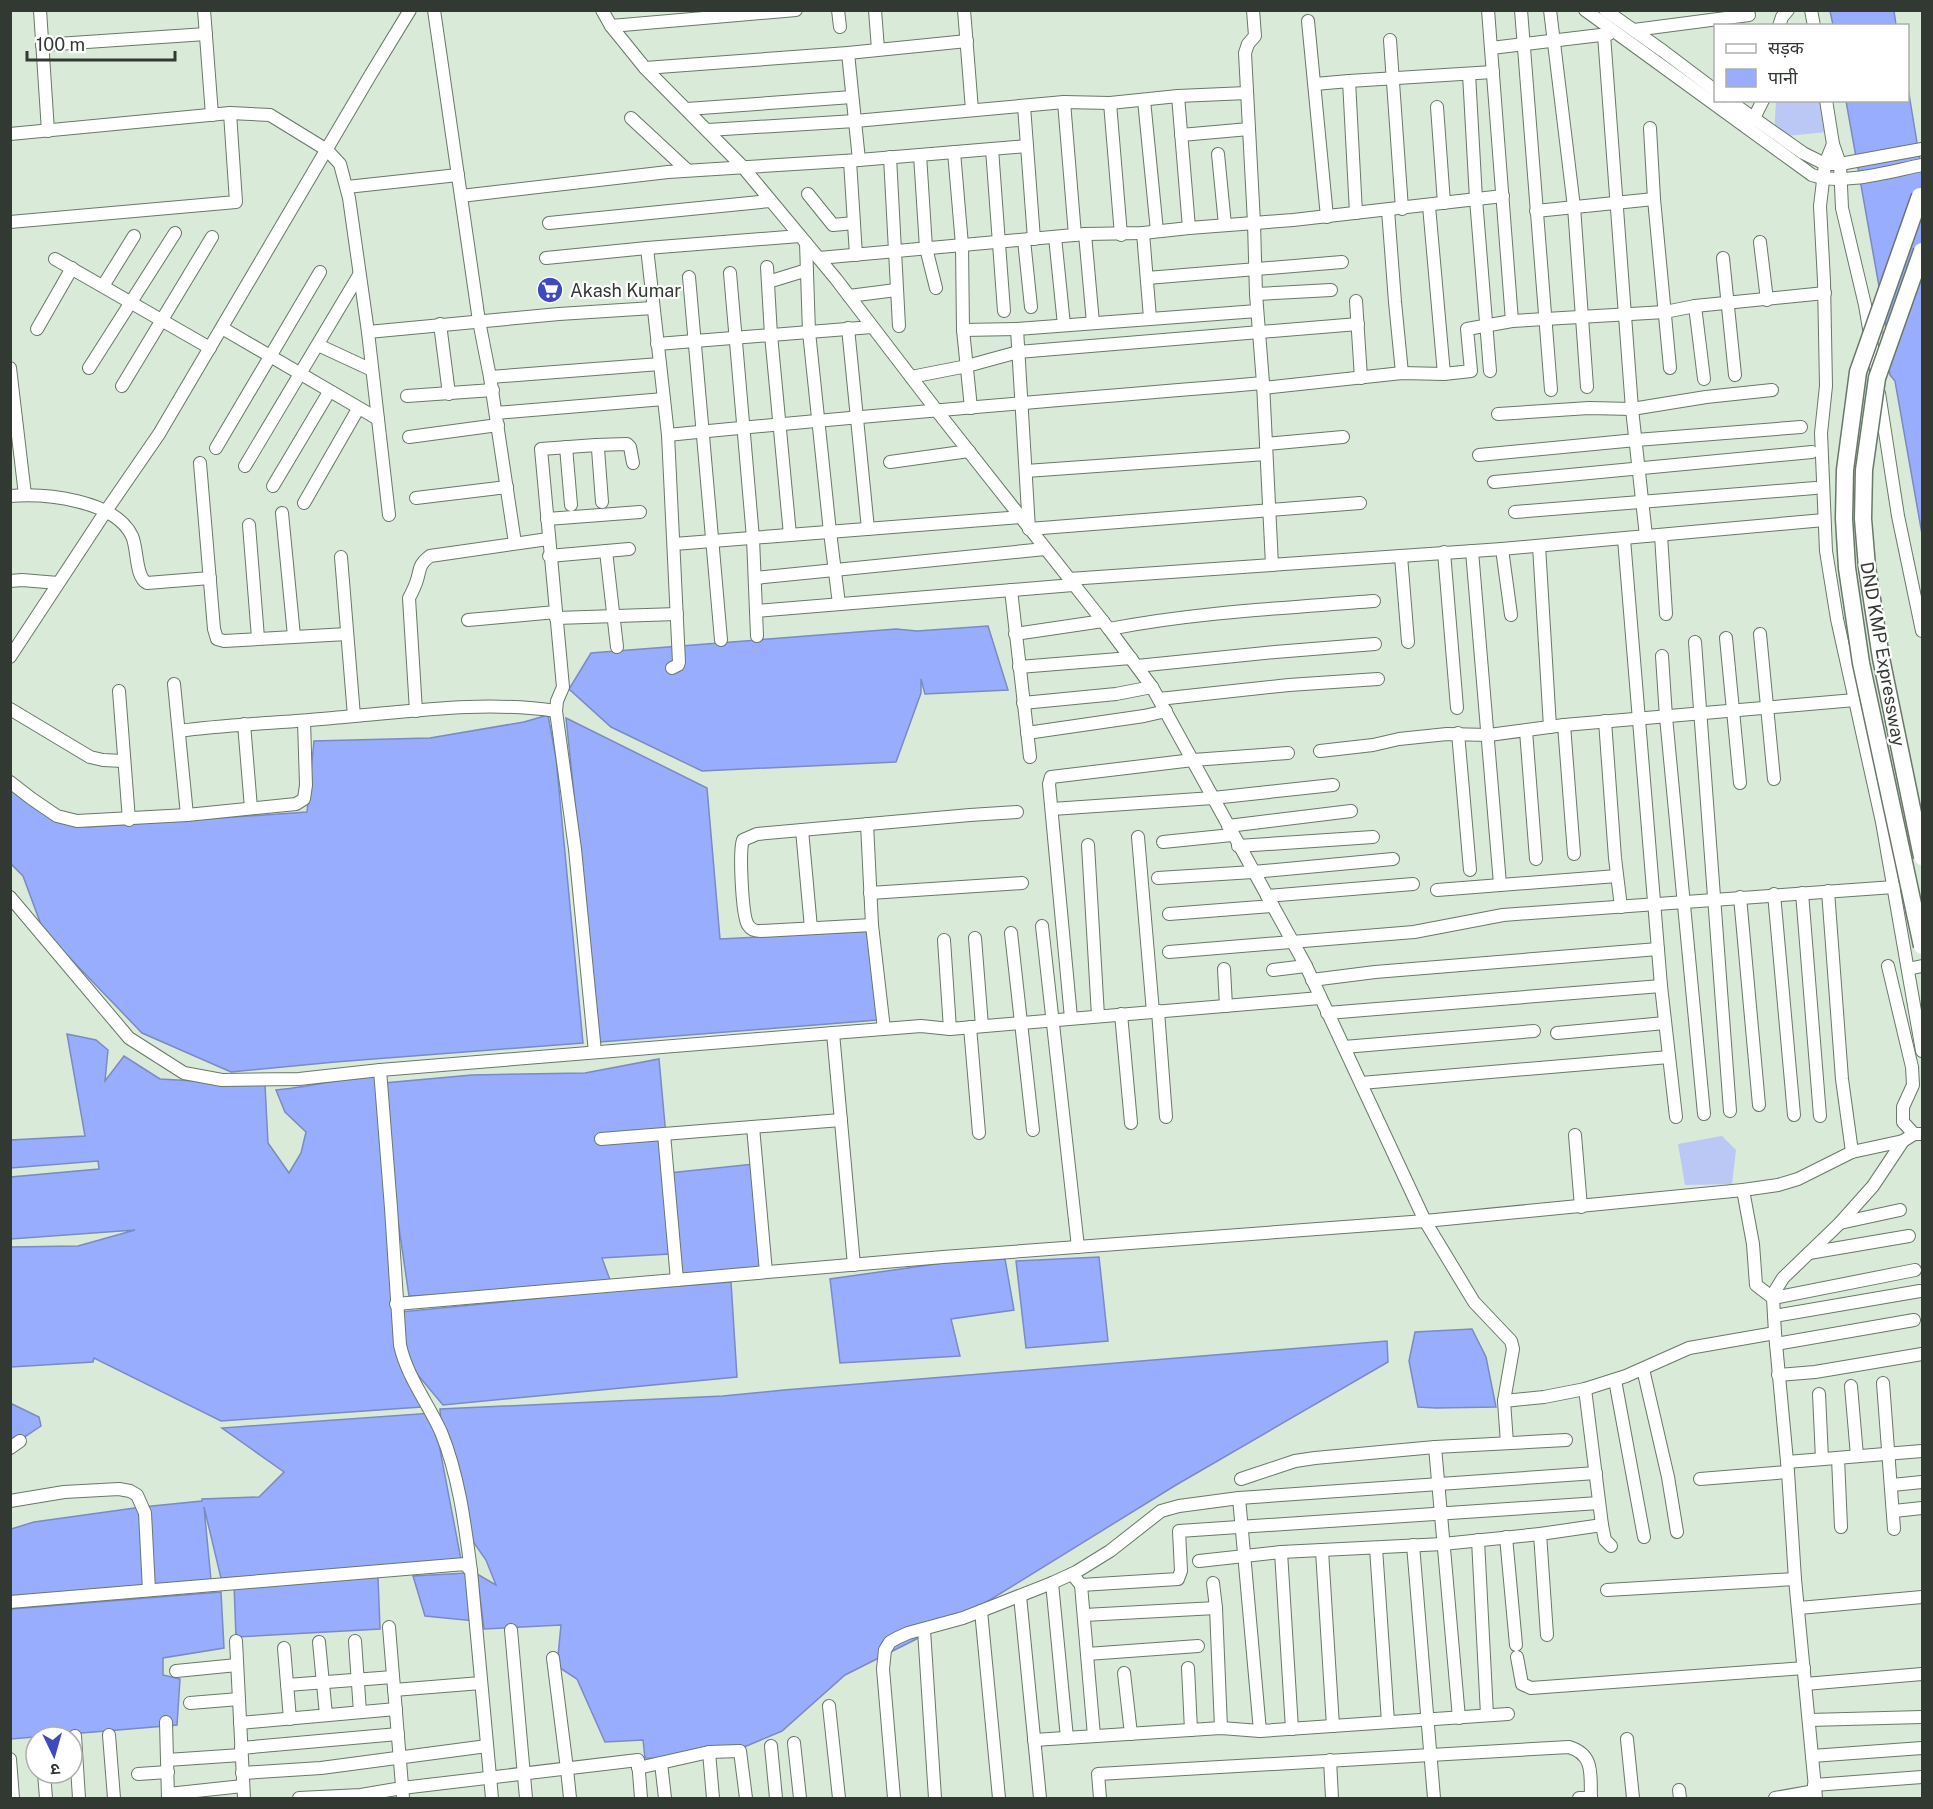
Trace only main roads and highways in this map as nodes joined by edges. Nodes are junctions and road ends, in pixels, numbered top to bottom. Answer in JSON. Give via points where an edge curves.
{"nodes":[{"id":1,"x":1920,"y":196,"type":"dead end"},
{"id":2,"x":1923,"y":250,"type":"edge"},
{"id":3,"x":1923,"y":857,"type":"edge"},
{"id":4,"x":1923,"y":946,"type":"edge"}],
"edges":[{"from":1,"to":4,"type":"highway","name":"DND KMP Expressway","bridge":true,"via":[[1858,372],[1845,470],[1844,519],[1846,568],[1861,663]]},
{"from":2,"to":3,"type":"highway","name":"DND KMP Expressway","bridge":true,"via":[[1877,378],[1864,470],[1863,509],[1881,658]]}]}
